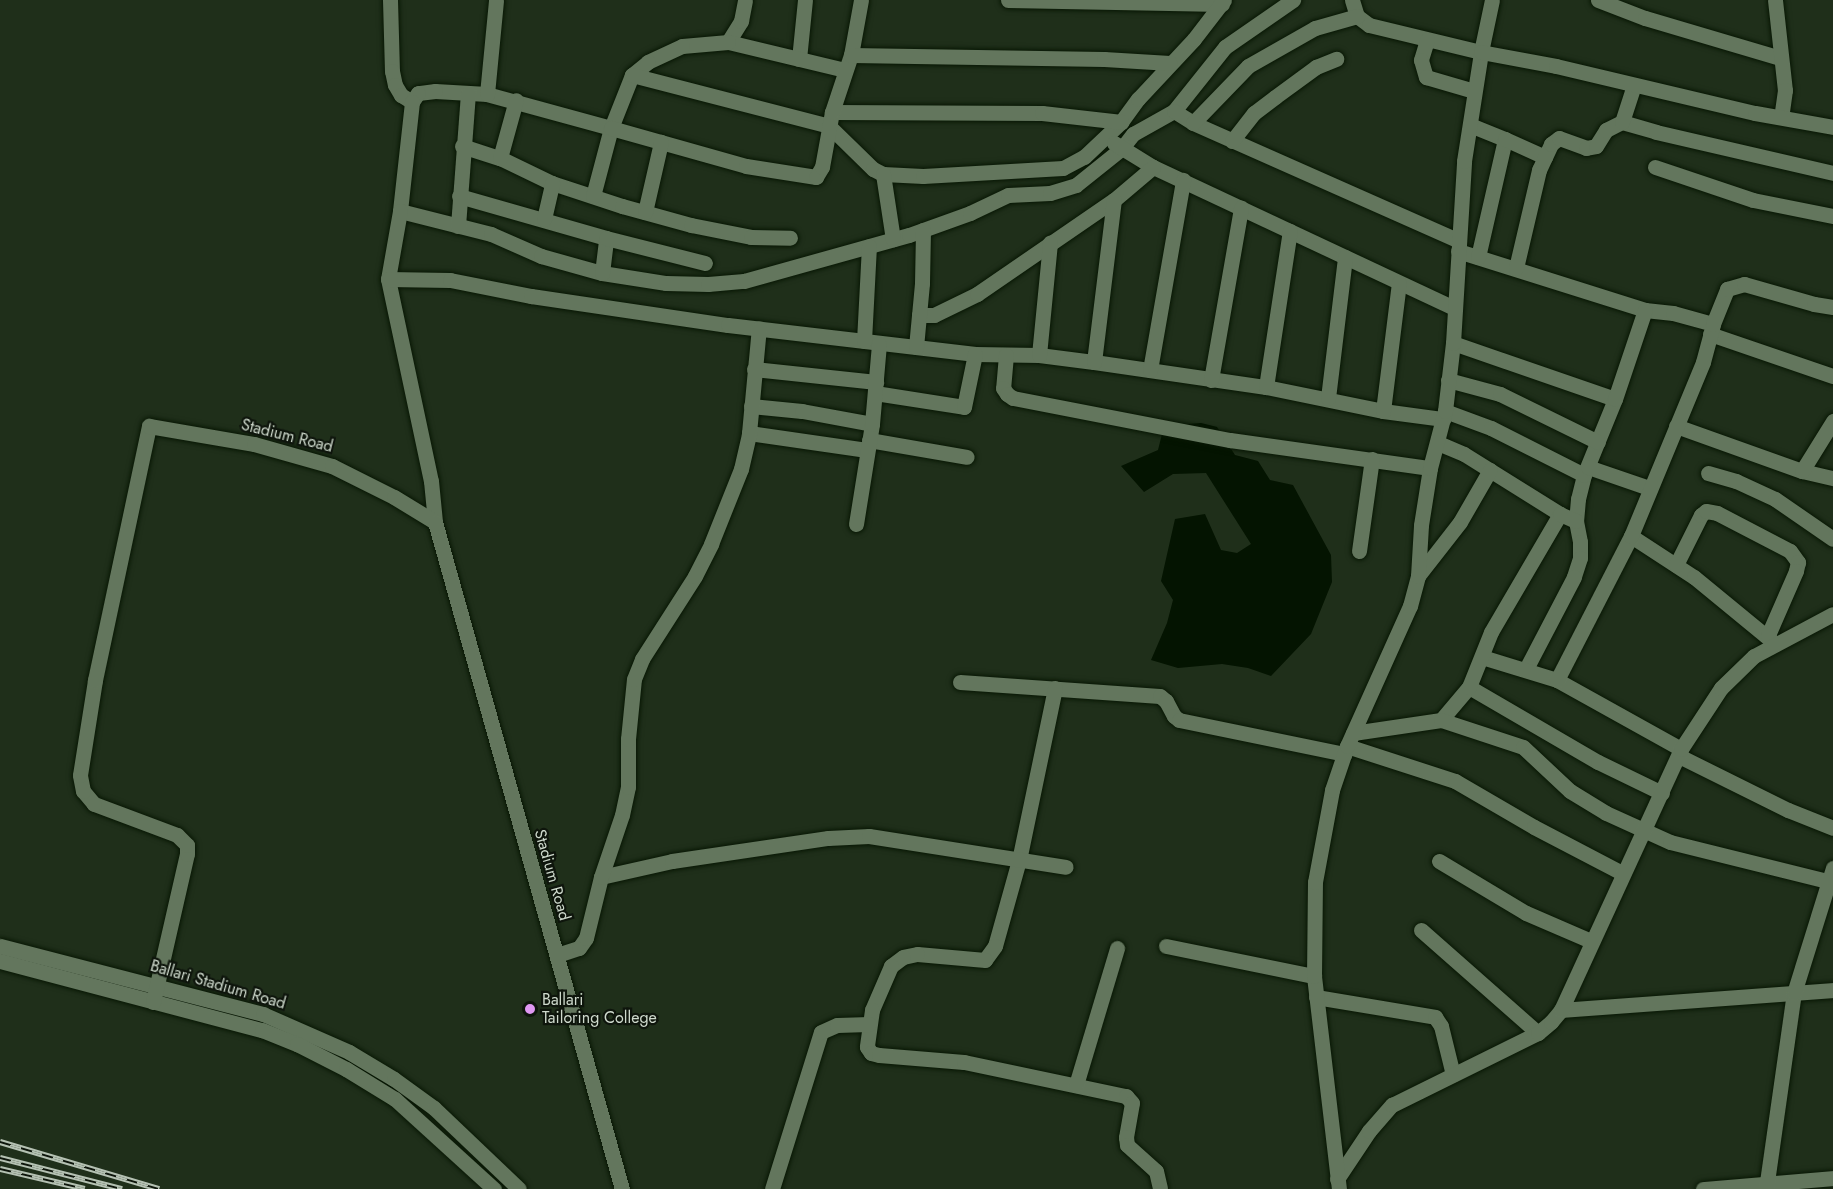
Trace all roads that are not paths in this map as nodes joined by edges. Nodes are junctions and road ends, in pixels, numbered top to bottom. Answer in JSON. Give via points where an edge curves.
{"nodes":[{"id":1,"x":390,"y":0,"type":"edge"},
{"id":2,"x":496,"y":0,"type":"edge"},
{"id":3,"x":745,"y":0,"type":"edge"},
{"id":4,"x":805,"y":0,"type":"edge"},
{"id":5,"x":861,"y":0,"type":"edge"},
{"id":6,"x":1008,"y":0,"type":"edge"},
{"id":7,"x":1293,"y":0,"type":"edge"},
{"id":8,"x":1352,"y":0,"type":"edge"},
{"id":9,"x":1492,"y":0,"type":"edge"},
{"id":10,"x":1598,"y":0,"type":"edge"},
{"id":11,"x":1772,"y":1,"type":"edge"},
{"id":12,"x":1223,"y":2,"type":"edge"},
{"id":13,"x":1357,"y":16,"type":"junction"},
{"id":14,"x":1427,"y":40,"type":"junction"},
{"id":15,"x":728,"y":42,"type":"junction"},
{"id":16,"x":1481,"y":52,"type":"junction"},
{"id":17,"x":851,"y":55,"type":"junction"},
{"id":18,"x":1336,"y":58,"type":"dead end"},
{"id":19,"x":1780,"y":58,"type":"junction"},
{"id":20,"x":799,"y":59,"type":"junction"},
{"id":21,"x":1170,"y":63,"type":"junction"},
{"id":22,"x":845,"y":70,"type":"junction"},
{"id":23,"x":632,"y":75,"type":"junction"},
{"id":24,"x":1634,"y":85,"type":"junction"},
{"id":25,"x":1474,"y":91,"type":"junction"},
{"id":26,"x":468,"y":93,"type":"junction"},
{"id":27,"x":487,"y":94,"type":"junction"},
{"id":28,"x":516,"y":100,"type":"junction"},
{"id":29,"x":412,"y":102,"type":"junction"},
{"id":30,"x":1174,"y":111,"type":"junction"},
{"id":31,"x":1782,"y":117,"type":"junction"},
{"id":32,"x":831,"y":119,"type":"junction"},
{"id":33,"x":1121,"y":122,"type":"junction"},
{"id":34,"x":1622,"y":122,"type":"junction"},
{"id":35,"x":1193,"y":123,"type":"junction"},
{"id":36,"x":1470,"y":125,"type":"junction"},
{"id":37,"x":1833,"y":127,"type":"edge"},
{"id":38,"x":611,"y":128,"type":"junction"},
{"id":39,"x":1105,"y":138,"type":"junction"},
{"id":40,"x":1505,"y":139,"type":"junction"},
{"id":41,"x":1232,"y":141,"type":"junction"},
{"id":42,"x":661,"y":142,"type":"junction"},
{"id":43,"x":462,"y":146,"type":"junction"},
{"id":44,"x":1122,"y":148,"type":"junction"},
{"id":45,"x":1545,"y":157,"type":"junction"},
{"id":46,"x":500,"y":158,"type":"junction"},
{"id":47,"x":1153,"y":167,"type":"junction"},
{"id":48,"x":1655,"y":167,"type":"dead end"},
{"id":49,"x":1833,"y":173,"type":"edge"},
{"id":50,"x":883,"y":174,"type":"junction"},
{"id":51,"x":1183,"y":180,"type":"junction"},
{"id":52,"x":552,"y":183,"type":"junction"},
{"id":53,"x":459,"y":196,"type":"junction"},
{"id":54,"x":593,"y":196,"type":"junction"},
{"id":55,"x":1114,"y":200,"type":"junction"},
{"id":56,"x":1241,"y":208,"type":"junction"},
{"id":57,"x":400,"y":211,"type":"junction"},
{"id":58,"x":645,"y":212,"type":"junction"},
{"id":59,"x":1833,"y":216,"type":"edge"},
{"id":60,"x":544,"y":219,"type":"junction"},
{"id":61,"x":458,"y":226,"type":"junction"},
{"id":62,"x":923,"y":230,"type":"junction"},
{"id":63,"x":1290,"y":231,"type":"junction"},
{"id":64,"x":606,"y":238,"type":"junction"},
{"id":65,"x":790,"y":238,"type":"dead end"},
{"id":66,"x":893,"y":239,"type":"junction"},
{"id":67,"x":1050,"y":243,"type":"junction"},
{"id":68,"x":869,"y":246,"type":"junction"},
{"id":69,"x":1458,"y":246,"type":"junction"},
{"id":70,"x":1345,"y":257,"type":"junction"},
{"id":71,"x":1478,"y":257,"type":"junction"},
{"id":72,"x":705,"y":263,"type":"dead end"},
{"id":73,"x":1516,"y":268,"type":"junction"},
{"id":74,"x":602,"y":273,"type":"junction"},
{"id":75,"x":388,"y":279,"type":"junction"},
{"id":76,"x":1399,"y":283,"type":"junction"},
{"id":77,"x":1833,"y":306,"type":"edge"},
{"id":78,"x":1454,"y":308,"type":"junction"},
{"id":79,"x":1645,"y":310,"type":"junction"},
{"id":80,"x":919,"y":315,"type":"junction"},
{"id":81,"x":759,"y":328,"type":"junction"},
{"id":82,"x":1712,"y":329,"type":"junction"},
{"id":83,"x":872,"y":342,"type":"junction"},
{"id":84,"x":1453,"y":343,"type":"junction"},
{"id":85,"x":916,"y":347,"type":"junction"},
{"id":86,"x":975,"y":354,"type":"junction"},
{"id":87,"x":1006,"y":355,"type":"junction"},
{"id":88,"x":1039,"y":355,"type":"junction"},
{"id":89,"x":1094,"y":362,"type":"junction"},
{"id":90,"x":754,"y":369,"type":"junction"},
{"id":91,"x":1150,"y":370,"type":"junction"},
{"id":92,"x":1833,"y":376,"type":"edge"},
{"id":93,"x":1211,"y":380,"type":"junction"},
{"id":94,"x":1448,"y":380,"type":"junction"},
{"id":95,"x":1266,"y":387,"type":"junction"},
{"id":96,"x":875,"y":388,"type":"junction"},
{"id":97,"x":1328,"y":398,"type":"junction"},
{"id":98,"x":1615,"y":399,"type":"junction"},
{"id":99,"x":751,"y":406,"type":"junction"},
{"id":100,"x":1383,"y":411,"type":"junction"},
{"id":101,"x":1444,"y":415,"type":"junction"},
{"id":102,"x":1833,"y":421,"type":"edge"},
{"id":103,"x":872,"y":424,"type":"junction"},
{"id":104,"x":1676,"y":426,"type":"junction"},
{"id":105,"x":749,"y":433,"type":"junction"},
{"id":106,"x":1598,"y":442,"type":"junction"},
{"id":107,"x":1438,"y":443,"type":"junction"},
{"id":108,"x":868,"y":445,"type":"junction"},
{"id":109,"x":967,"y":457,"type":"dead end"},
{"id":110,"x":1372,"y":459,"type":"junction"},
{"id":111,"x":1430,"y":468,"type":"junction"},
{"id":112,"x":1490,"y":470,"type":"junction"},
{"id":113,"x":1586,"y":471,"type":"junction"},
{"id":114,"x":1802,"y":471,"type":"junction"},
{"id":115,"x":1708,"y":473,"type":"dead end"},
{"id":116,"x":1833,"y":478,"type":"edge"},
{"id":117,"x":1649,"y":488,"type":"junction"},
{"id":118,"x":1560,"y":514,"type":"junction"},
{"id":119,"x":1576,"y":521,"type":"junction"},
{"id":120,"x":435,"y":522,"type":"junction"},
{"id":121,"x":856,"y":524,"type":"dead end"},
{"id":122,"x":1631,"y":536,"type":"junction"},
{"id":123,"x":1833,"y":539,"type":"edge"},
{"id":124,"x":1359,"y":551,"type":"dead end"},
{"id":125,"x":1676,"y":566,"type":"junction"},
{"id":126,"x":1418,"y":576,"type":"junction"},
{"id":127,"x":1833,"y":614,"type":"edge"},
{"id":128,"x":1772,"y":640,"type":"junction"},
{"id":129,"x":1482,"y":657,"type":"junction"},
{"id":130,"x":1526,"y":669,"type":"junction"},
{"id":131,"x":1557,"y":680,"type":"junction"},
{"id":132,"x":960,"y":682,"type":"dead end"},
{"id":133,"x":1469,"y":687,"type":"junction"},
{"id":134,"x":1055,"y":688,"type":"junction"},
{"id":135,"x":1441,"y":720,"type":"junction"},
{"id":136,"x":1348,"y":744,"type":"junction"},
{"id":137,"x":1680,"y":752,"type":"junction"},
{"id":138,"x":1662,"y":793,"type":"junction"},
{"id":139,"x":1833,"y":828,"type":"edge"},
{"id":140,"x":1646,"y":830,"type":"junction"},
{"id":141,"x":1019,"y":860,"type":"junction"},
{"id":142,"x":1439,"y":861,"type":"dead end"},
{"id":143,"x":1066,"y":867,"type":"dead end"},
{"id":144,"x":1622,"y":873,"type":"junction"},
{"id":145,"x":1831,"y":875,"type":"edge"},
{"id":146,"x":601,"y":877,"type":"junction"},
{"id":147,"x":1421,"y":930,"type":"dead end"},
{"id":148,"x":1591,"y":941,"type":"junction"},
{"id":149,"x":0,"y":946,"type":"edge"},
{"id":150,"x":1166,"y":946,"type":"dead end"},
{"id":151,"x":1116,"y":948,"type":"dead end"},
{"id":152,"x":560,"y":954,"type":"junction"},
{"id":153,"x":0,"y":961,"type":"edge"},
{"id":154,"x":1314,"y":976,"type":"junction"},
{"id":155,"x":156,"y":985,"type":"junction"},
{"id":156,"x":1833,"y":990,"type":"edge"},
{"id":157,"x":1794,"y":993,"type":"junction"},
{"id":158,"x":1316,"y":997,"type":"junction"},
{"id":159,"x":153,"y":1002,"type":"junction"},
{"id":160,"x":1561,"y":1010,"type":"junction"},
{"id":161,"x":869,"y":1024,"type":"junction"},
{"id":162,"x":1538,"y":1033,"type":"junction"},
{"id":163,"x":1453,"y":1075,"type":"junction"},
{"id":164,"x":1076,"y":1085,"type":"junction"},
{"id":165,"x":486,"y":1155,"type":"junction"},
{"id":166,"x":472,"y":1168,"type":"junction"},
{"id":167,"x":1833,"y":1178,"type":"edge"},
{"id":168,"x":1338,"y":1184,"type":"edge"},
{"id":169,"x":1766,"y":1187,"type":"edge"},
{"id":170,"x":494,"y":1189,"type":"edge"},
{"id":171,"x":519,"y":1189,"type":"edge"},
{"id":172,"x":622,"y":1189,"type":"edge"},
{"id":173,"x":772,"y":1189,"type":"edge"},
{"id":174,"x":1160,"y":1189,"type":"edge"},
{"id":175,"x":1703,"y":1189,"type":"edge"}],
"edges":[{"from":1,"to":29,"type":"street","via":[[395,85]]},
{"from":2,"to":27,"type":"street"},
{"from":3,"to":15,"type":"street","via":[[741,21]]},
{"from":4,"to":20,"type":"street"},
{"from":5,"to":17,"type":"street"},
{"from":6,"to":12,"type":"street"},
{"from":7,"to":30,"type":"street","via":[[1225,47]]},
{"from":8,"to":13,"type":"street"},
{"from":9,"to":16,"type":"street"},
{"from":10,"to":19,"type":"street"},
{"from":11,"to":19,"type":"street"},
{"from":12,"to":21,"type":"street"},
{"from":13,"to":14,"type":"street","via":[[1369,25]]},
{"from":13,"to":35,"type":"street","via":[[1315,28],[1248,66]]},
{"from":14,"to":16,"type":"street"},
{"from":14,"to":25,"type":"street","via":[[1421,60],[1426,77]]},
{"from":15,"to":20,"type":"street"},
{"from":15,"to":23,"type":"street","via":[[682,46],[648,62]]},
{"from":16,"to":24,"type":"street"},
{"from":16,"to":25,"type":"street"},
{"from":17,"to":21,"type":"street"},
{"from":17,"to":22,"type":"street"},
{"from":18,"to":41,"type":"street","via":[[1316,67],[1261,108]]},
{"from":19,"to":31,"type":"street","via":[[1785,90]]},
{"from":20,"to":22,"type":"street"},
{"from":21,"to":33,"type":"street"},
{"from":22,"to":32,"type":"street"},
{"from":23,"to":32,"type":"street"},
{"from":23,"to":38,"type":"street"},
{"from":24,"to":31,"type":"street"},
{"from":24,"to":34,"type":"street"},
{"from":25,"to":36,"type":"street"},
{"from":26,"to":27,"type":"street"},
{"from":26,"to":29,"type":"street","via":[[430,91],[418,93]]},
{"from":26,"to":43,"type":"street"},
{"from":27,"to":28,"type":"street"},
{"from":28,"to":38,"type":"street"},
{"from":28,"to":46,"type":"street"},
{"from":29,"to":57,"type":"street"},
{"from":30,"to":35,"type":"street"},
{"from":30,"to":44,"type":"street","via":[[1133,134]]},
{"from":31,"to":37,"type":"street"},
{"from":32,"to":33,"type":"street","via":[[1042,113]]},
{"from":32,"to":42,"type":"street","via":[[819,174],[810,178],[746,166]]},
{"from":32,"to":50,"type":"street","via":[[873,169]]},
{"from":33,"to":39,"type":"street"},
{"from":34,"to":45,"type":"street","via":[[1606,130],[1592,149],[1554,139]]},
{"from":34,"to":49,"type":"street"},
{"from":35,"to":41,"type":"street"},
{"from":36,"to":40,"type":"street"},
{"from":36,"to":69,"type":"street"},
{"from":38,"to":42,"type":"street"},
{"from":38,"to":54,"type":"street"},
{"from":39,"to":44,"type":"street"},
{"from":39,"to":50,"type":"street","via":[[1084,157],[1063,168],[922,176]]},
{"from":40,"to":45,"type":"street"},
{"from":40,"to":71,"type":"street"},
{"from":41,"to":69,"type":"street"},
{"from":42,"to":58,"type":"street"},
{"from":43,"to":46,"type":"street"},
{"from":43,"to":53,"type":"street"},
{"from":44,"to":47,"type":"street"},
{"from":44,"to":62,"type":"street","via":[[1086,178],[1062,191],[1008,195]]},
{"from":45,"to":73,"type":"street"},
{"from":46,"to":52,"type":"street"},
{"from":47,"to":51,"type":"street"},
{"from":47,"to":55,"type":"street"},
{"from":48,"to":59,"type":"street","via":[[1753,200]]},
{"from":50,"to":66,"type":"street"},
{"from":51,"to":56,"type":"street"},
{"from":51,"to":91,"type":"street"},
{"from":52,"to":54,"type":"street"},
{"from":52,"to":60,"type":"street"},
{"from":53,"to":60,"type":"street"},
{"from":53,"to":61,"type":"street"},
{"from":54,"to":58,"type":"street"},
{"from":55,"to":67,"type":"street"},
{"from":55,"to":89,"type":"street"},
{"from":56,"to":63,"type":"street"},
{"from":56,"to":93,"type":"street"},
{"from":57,"to":61,"type":"street"},
{"from":57,"to":75,"type":"street"},
{"from":58,"to":65,"type":"street","via":[[751,237]]},
{"from":60,"to":64,"type":"street"},
{"from":61,"to":74,"type":"street","via":[[491,234],[558,262]]},
{"from":62,"to":66,"type":"street"},
{"from":62,"to":80,"type":"street"},
{"from":63,"to":70,"type":"street"},
{"from":63,"to":95,"type":"street"},
{"from":64,"to":72,"type":"street"},
{"from":64,"to":74,"type":"street"},
{"from":66,"to":68,"type":"street"},
{"from":67,"to":80,"type":"street","via":[[977,294],[934,315]]},
{"from":67,"to":88,"type":"street"},
{"from":68,"to":74,"type":"street","via":[[720,283],[666,283]]},
{"from":68,"to":83,"type":"street"},
{"from":69,"to":71,"type":"street"},
{"from":69,"to":78,"type":"street"},
{"from":70,"to":76,"type":"street"},
{"from":70,"to":97,"type":"street"},
{"from":71,"to":73,"type":"street"},
{"from":73,"to":79,"type":"street"},
{"from":75,"to":81,"type":"street","via":[[450,280]]},
{"from":75,"to":120,"type":"street","via":[[431,481]]},
{"from":76,"to":78,"type":"street"},
{"from":76,"to":100,"type":"street"},
{"from":77,"to":82,"type":"street","via":[[1759,287],[1734,285],[1722,297]]},
{"from":78,"to":84,"type":"street"},
{"from":79,"to":82,"type":"street","via":[[1673,313]]},
{"from":79,"to":98,"type":"street"},
{"from":80,"to":85,"type":"street"},
{"from":81,"to":83,"type":"street"},
{"from":81,"to":90,"type":"street"},
{"from":82,"to":92,"type":"street"},
{"from":82,"to":104,"type":"street","via":[[1703,362]]},
{"from":83,"to":85,"type":"street"},
{"from":83,"to":96,"type":"street"},
{"from":84,"to":94,"type":"street"},
{"from":84,"to":98,"type":"street"},
{"from":85,"to":86,"type":"street"},
{"from":86,"to":87,"type":"street"},
{"from":86,"to":96,"type":"street","via":[[964,407]]},
{"from":87,"to":88,"type":"street"},
{"from":87,"to":110,"type":"street","via":[[1003,388],[1013,398],[1241,442]]},
{"from":88,"to":89,"type":"street"},
{"from":89,"to":91,"type":"street"},
{"from":90,"to":96,"type":"street"},
{"from":90,"to":99,"type":"street"},
{"from":91,"to":93,"type":"street"},
{"from":93,"to":95,"type":"street"},
{"from":94,"to":101,"type":"street"},
{"from":94,"to":106,"type":"street","via":[[1500,394]]},
{"from":95,"to":97,"type":"street"},
{"from":96,"to":103,"type":"street"},
{"from":97,"to":100,"type":"street"},
{"from":98,"to":106,"type":"street"},
{"from":99,"to":103,"type":"street"},
{"from":99,"to":105,"type":"street"},
{"from":100,"to":101,"type":"street"},
{"from":101,"to":107,"type":"street"},
{"from":101,"to":113,"type":"street","via":[[1491,428]]},
{"from":102,"to":114,"type":"street"},
{"from":103,"to":108,"type":"street"},
{"from":104,"to":114,"type":"street"},
{"from":104,"to":117,"type":"street"},
{"from":105,"to":108,"type":"street"},
{"from":105,"to":146,"type":"street","via":[[741,469],[711,544],[642,659],[634,680],[628,787]]},
{"from":106,"to":113,"type":"street"},
{"from":107,"to":111,"type":"street"},
{"from":107,"to":112,"type":"street"},
{"from":108,"to":109,"type":"street"},
{"from":108,"to":121,"type":"street"},
{"from":110,"to":111,"type":"street"},
{"from":110,"to":124,"type":"street"},
{"from":111,"to":126,"type":"street"},
{"from":112,"to":118,"type":"street"},
{"from":112,"to":126,"type":"street","via":[[1460,522]]},
{"from":113,"to":117,"type":"street"},
{"from":113,"to":119,"type":"street"},
{"from":114,"to":116,"type":"street"},
{"from":115,"to":123,"type":"street","via":[[1775,499]]},
{"from":117,"to":122,"type":"street"},
{"from":118,"to":119,"type":"street"},
{"from":118,"to":129,"type":"street","via":[[1491,632]]},
{"from":119,"to":130,"type":"street","via":[[1580,558],[1574,577]]},
{"from":120,"to":152,"type":"street","name":"Stadium Road"},
{"from":120,"to":155,"type":"street","name":"Stadium Road","via":[[332,466],[254,444],[149,426],[95,680],[80,782],[94,804],[177,835],[187,845]]},
{"from":122,"to":125,"type":"street"},
{"from":122,"to":131,"type":"street"},
{"from":125,"to":128,"type":"street"},
{"from":125,"to":128,"type":"street","via":[[1706,511],[1790,551],[1798,562],[1796,572]]},
{"from":126,"to":136,"type":"street","via":[[1410,606]]},
{"from":127,"to":128,"type":"street"},
{"from":128,"to":137,"type":"street","via":[[1721,688]]},
{"from":129,"to":130,"type":"street"},
{"from":129,"to":133,"type":"street"},
{"from":130,"to":131,"type":"street"},
{"from":131,"to":137,"type":"street"},
{"from":132,"to":134,"type":"street"},
{"from":133,"to":135,"type":"street"},
{"from":133,"to":138,"type":"street","via":[[1598,762]]},
{"from":134,"to":136,"type":"street","via":[[1160,696],[1179,720]]},
{"from":134,"to":141,"type":"street"},
{"from":135,"to":136,"type":"street"},
{"from":135,"to":140,"type":"street","via":[[1523,747],[1570,791],[1606,813]]},
{"from":136,"to":144,"type":"street","via":[[1455,781]]},
{"from":136,"to":154,"type":"street","via":[[1332,790],[1316,882]]},
{"from":137,"to":138,"type":"street"},
{"from":137,"to":139,"type":"street","via":[[1788,810]]},
{"from":138,"to":140,"type":"street"},
{"from":140,"to":144,"type":"street"},
{"from":140,"to":145,"type":"street","via":[[1670,842],[1725,857]]},
{"from":141,"to":143,"type":"street"},
{"from":141,"to":146,"type":"street","via":[[869,836],[672,861]]},
{"from":141,"to":161,"type":"street","via":[[995,946],[985,960],[918,954],[903,957],[885,977]]},
{"from":142,"to":148,"type":"street","via":[[1526,913]]},
{"from":144,"to":148,"type":"street"},
{"from":145,"to":157,"type":"street"},
{"from":146,"to":152,"type":"street","via":[[590,926],[579,948]]},
{"from":147,"to":162,"type":"street"},
{"from":148,"to":160,"type":"street"},
{"from":149,"to":155,"type":"street","name":"Ballari Stadium Road"},
{"from":150,"to":154,"type":"street"},
{"from":151,"to":164,"type":"street"},
{"from":152,"to":172,"type":"street","name":"Stadium Road"},
{"from":153,"to":159,"type":"street","name":"Ballari Stadium Road"},
{"from":154,"to":158,"type":"street"},
{"from":155,"to":159,"type":"street","name":"Stadium Road"},
{"from":155,"to":165,"type":"street","name":"Ballari Stadium Road","via":[[263,1014],[349,1052],[411,1090]]},
{"from":156,"to":157,"type":"street"},
{"from":157,"to":160,"type":"street"},
{"from":157,"to":169,"type":"street"},
{"from":158,"to":163,"type":"street","via":[[1435,1017],[1441,1026]]},
{"from":158,"to":168,"type":"street"},
{"from":159,"to":166,"type":"street","name":"Ballari Stadium Road","via":[[262,1030],[338,1064],[395,1099]]},
{"from":160,"to":162,"type":"street"},
{"from":161,"to":164,"type":"street","via":[[867,1047],[871,1053],[964,1062]]},
{"from":161,"to":173,"type":"street","via":[[837,1025],[821,1032]]},
{"from":162,"to":163,"type":"street"},
{"from":163,"to":168,"type":"street","via":[[1392,1105],[1369,1131]]},
{"from":164,"to":174,"type":"street","via":[[1130,1098],[1127,1145],[1156,1171]]},
{"from":165,"to":166,"type":"street"},
{"from":165,"to":171,"type":"street","name":"Ballari Stadium Road"},
{"from":166,"to":170,"type":"street","name":"Ballari Stadium Road"},
{"from":167,"to":169,"type":"street"},
{"from":169,"to":175,"type":"street"}]}
